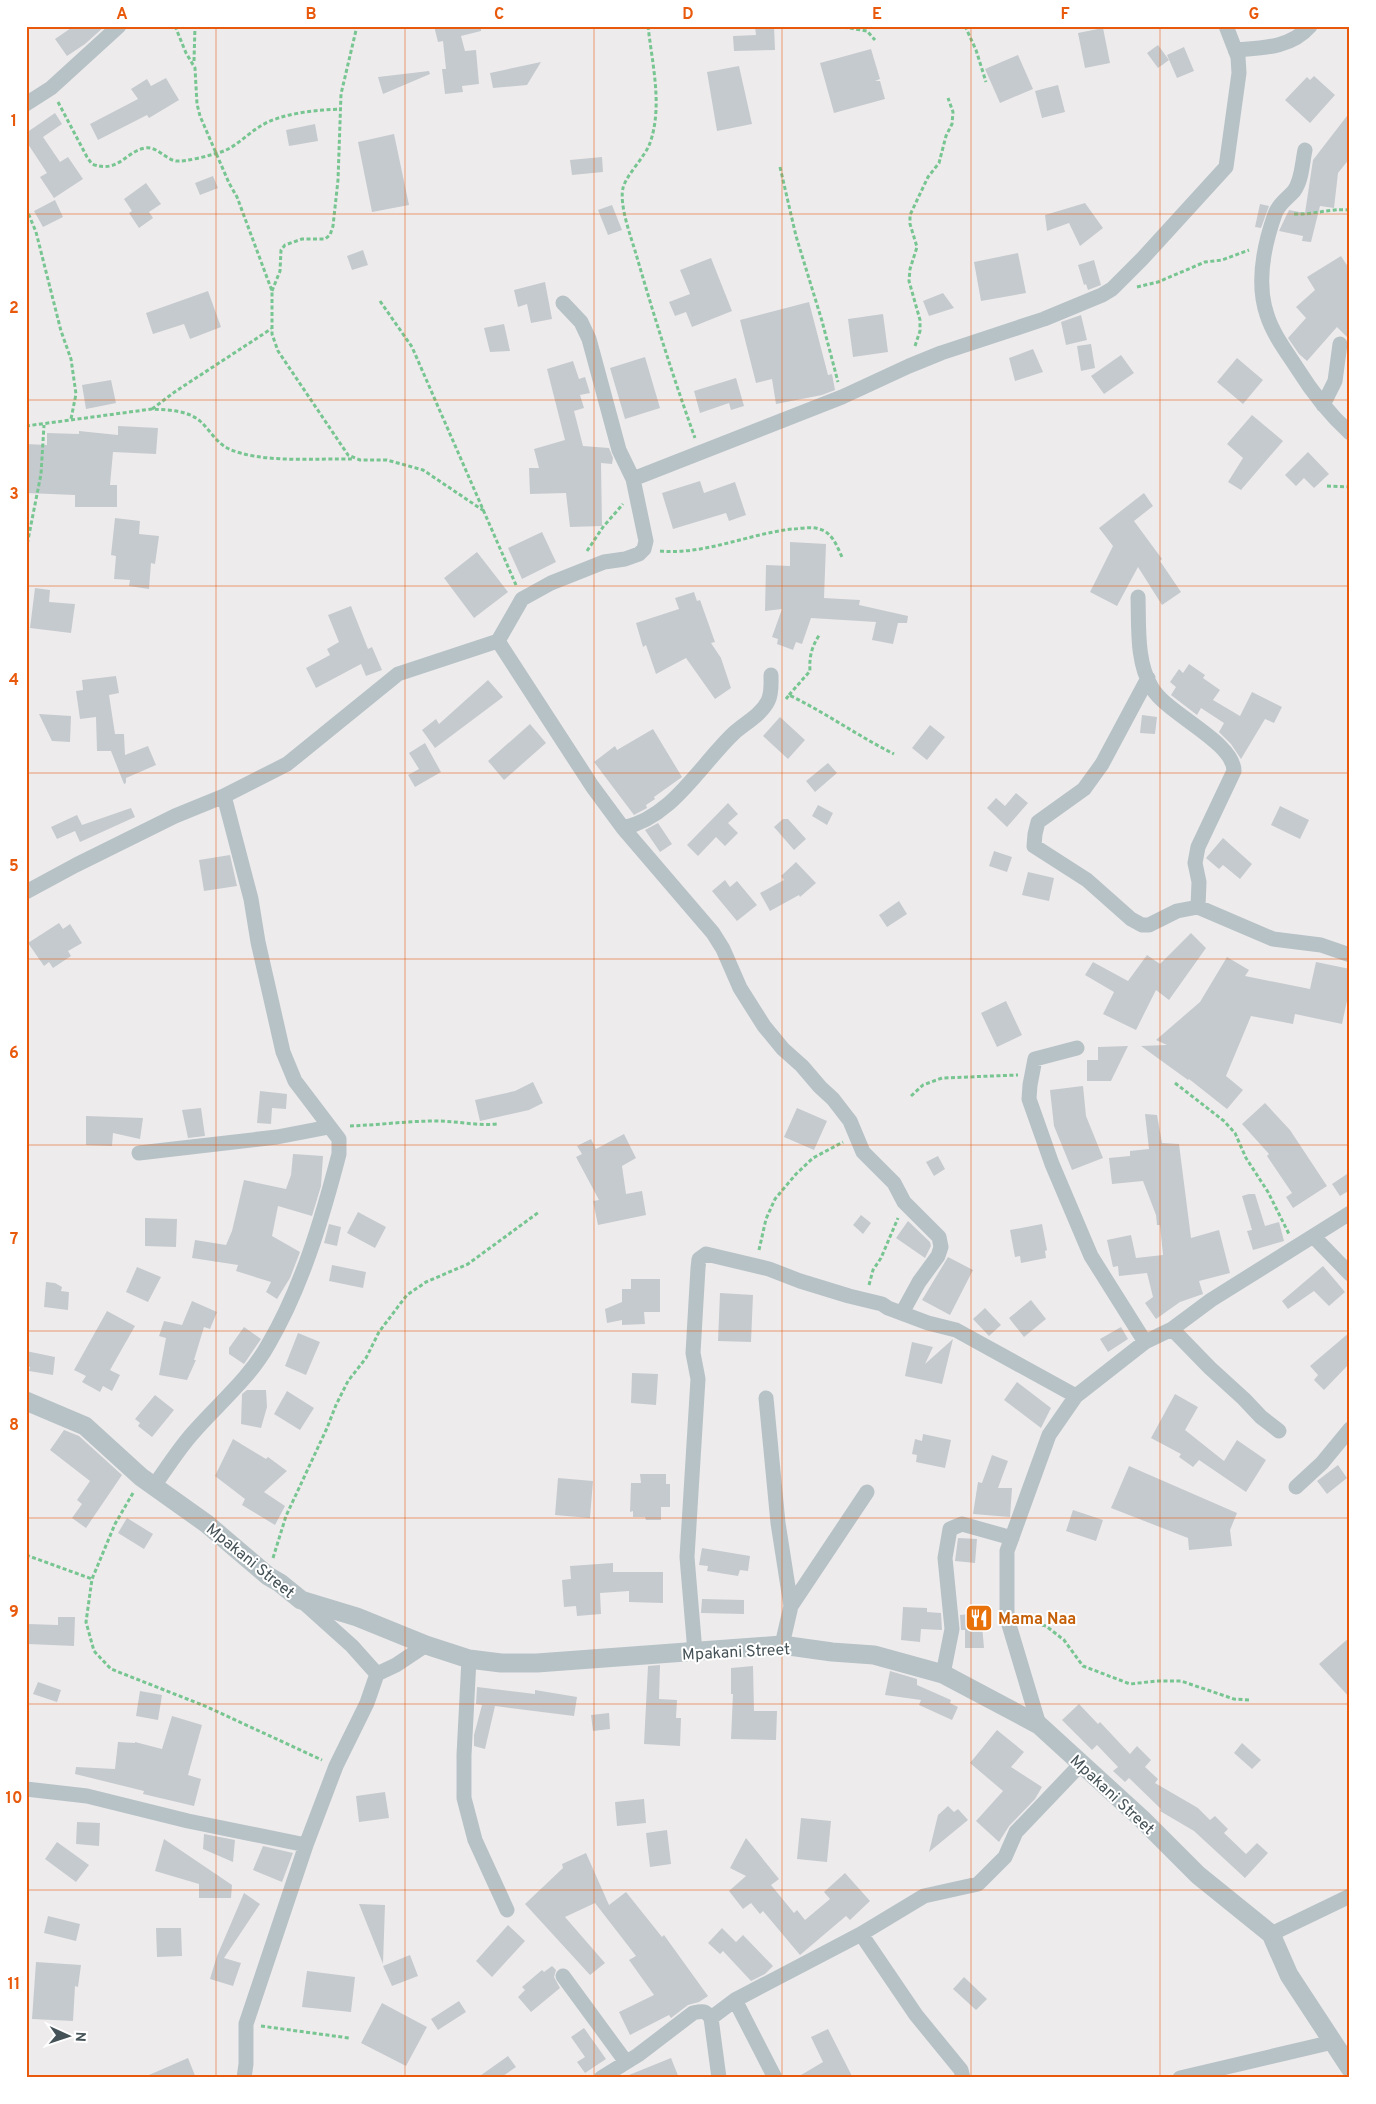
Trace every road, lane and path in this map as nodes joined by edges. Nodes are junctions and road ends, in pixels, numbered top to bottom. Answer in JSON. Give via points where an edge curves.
{"nodes":[{"id":1,"x":119,"y":26,"type":"edge"},
{"id":2,"x":175,"y":26,"type":"edge"},
{"id":3,"x":195,"y":26,"type":"edge"},
{"id":4,"x":357,"y":26,"type":"edge"},
{"id":5,"x":648,"y":26,"type":"edge"},
{"id":6,"x":837,"y":26,"type":"edge"},
{"id":7,"x":965,"y":26,"type":"edge"},
{"id":8,"x":1226,"y":26,"type":"edge"},
{"id":9,"x":1310,"y":26,"type":"edge"},
{"id":10,"x":875,"y":40,"type":"dead end"},
{"id":11,"x":1235,"y":50,"type":"junction"},
{"id":12,"x":194,"y":62,"type":"junction"},
{"id":13,"x":986,"y":82,"type":"dead end"},
{"id":14,"x":51,"y":88,"type":"junction"},
{"id":15,"x":948,"y":98,"type":"dead end"},
{"id":16,"x":26,"y":104,"type":"edge"},
{"id":17,"x":341,"y":109,"type":"junction"},
{"id":18,"x":1305,"y":150,"type":"dead end"},
{"id":19,"x":216,"y":154,"type":"junction"},
{"id":20,"x":780,"y":167,"type":"dead end"},
{"id":21,"x":26,"y":208,"type":"edge"},
{"id":22,"x":1350,"y":210,"type":"edge"},
{"id":23,"x":1276,"y":213,"type":"junction"},
{"id":24,"x":1266,"y":244,"type":"junction"},
{"id":25,"x":1112,"y":289,"type":"junction"},
{"id":26,"x":272,"y":291,"type":"junction"},
{"id":27,"x":380,"y":301,"type":"dead end"},
{"id":28,"x":563,"y":303,"type":"dead end"},
{"id":29,"x":271,"y":329,"type":"junction"},
{"id":30,"x":1340,"y":344,"type":"dead end"},
{"id":31,"x":909,"y":366,"type":"junction"},
{"id":32,"x":842,"y":397,"type":"junction"},
{"id":33,"x":1323,"y":405,"type":"junction"},
{"id":34,"x":152,"y":409,"type":"junction"},
{"id":35,"x":71,"y":419,"type":"junction"},
{"id":36,"x":44,"y":425,"type":"junction"},
{"id":37,"x":26,"y":426,"type":"edge"},
{"id":38,"x":1350,"y":433,"type":"edge"},
{"id":39,"x":700,"y":452,"type":"junction"},
{"id":40,"x":354,"y":459,"type":"junction"},
{"id":41,"x":634,"y":484,"type":"junction"},
{"id":42,"x":1327,"y":486,"type":"dead end"},
{"id":43,"x":1350,"y":487,"type":"edge"},
{"id":44,"x":484,"y":511,"type":"junction"},
{"id":45,"x":644,"y":549,"type":"junction"},
{"id":46,"x":26,"y":550,"type":"edge"},
{"id":47,"x":586,"y":551,"type":"dead end"},
{"id":48,"x":842,"y":557,"type":"dead end"},
{"id":49,"x":1138,"y":597,"type":"dead end"},
{"id":50,"x":522,"y":599,"type":"junction"},
{"id":51,"x":820,"y":634,"type":"dead end"},
{"id":52,"x":498,"y":641,"type":"junction"},
{"id":53,"x":771,"y":675,"type":"dead end"},
{"id":54,"x":1148,"y":678,"type":"junction"},
{"id":55,"x":790,"y":695,"type":"junction"},
{"id":56,"x":768,"y":702,"type":"junction"},
{"id":57,"x":894,"y":754,"type":"dead end"},
{"id":58,"x":224,"y":796,"type":"junction"},
{"id":59,"x":623,"y":828,"type":"junction"},
{"id":60,"x":26,"y":892,"type":"edge"},
{"id":61,"x":1198,"y":907,"type":"junction"},
{"id":62,"x":1350,"y":955,"type":"edge"},
{"id":63,"x":1077,"y":1048,"type":"dead end"},
{"id":64,"x":1032,"y":1069,"type":"junction"},
{"id":65,"x":1176,"y":1083,"type":"dead end"},
{"id":66,"x":911,"y":1096,"type":"dead end"},
{"id":67,"x":498,"y":1124,"type":"dead end"},
{"id":68,"x":329,"y":1127,"type":"junction"},
{"id":69,"x":857,"y":1135,"type":"junction"},
{"id":70,"x":139,"y":1153,"type":"dead end"},
{"id":71,"x":904,"y":1202,"type":"junction"},
{"id":72,"x":539,"y":1212,"type":"dead end"},
{"id":73,"x":1350,"y":1213,"type":"edge"},
{"id":74,"x":1314,"y":1237,"type":"junction"},
{"id":75,"x":1295,"y":1246,"type":"junction"},
{"id":76,"x":756,"y":1266,"type":"junction"},
{"id":77,"x":1350,"y":1274,"type":"edge"},
{"id":78,"x":868,"y":1301,"type":"junction"},
{"id":79,"x":902,"y":1313,"type":"junction"},
{"id":80,"x":1172,"y":1329,"type":"junction"},
{"id":81,"x":1145,"y":1342,"type":"junction"},
{"id":82,"x":1076,"y":1396,"type":"junction"},
{"id":83,"x":766,"y":1398,"type":"dead end"},
{"id":84,"x":26,"y":1401,"type":"edge"},
{"id":85,"x":1350,"y":1429,"type":"edge"},
{"id":86,"x":1279,"y":1431,"type":"dead end"},
{"id":87,"x":147,"y":1482,"type":"junction"},
{"id":88,"x":1296,"y":1487,"type":"dead end"},
{"id":89,"x":867,"y":1492,"type":"dead end"},
{"id":90,"x":1012,"y":1538,"type":"junction"},
{"id":91,"x":26,"y":1555,"type":"edge"},
{"id":92,"x":268,"y":1576,"type":"junction"},
{"id":93,"x":92,"y":1580,"type":"junction"},
{"id":94,"x":301,"y":1600,"type":"junction"},
{"id":95,"x":791,"y":1606,"type":"junction"},
{"id":96,"x":1007,"y":1618,"type":"junction"},
{"id":97,"x":426,"y":1645,"type":"junction"},
{"id":98,"x":782,"y":1646,"type":"junction"},
{"id":99,"x":696,"y":1652,"type":"junction"},
{"id":100,"x":469,"y":1659,"type":"junction"},
{"id":101,"x":377,"y":1674,"type":"junction"},
{"id":102,"x":943,"y":1674,"type":"junction"},
{"id":103,"x":1249,"y":1700,"type":"dead end"},
{"id":104,"x":1038,"y":1725,"type":"junction"},
{"id":105,"x":1081,"y":1764,"type":"junction"},
{"id":106,"x":336,"y":1766,"type":"junction"},
{"id":107,"x":26,"y":1789,"type":"edge"},
{"id":108,"x":306,"y":1845,"type":"junction"},
{"id":109,"x":1350,"y":1896,"type":"edge"},
{"id":110,"x":507,"y":1910,"type":"dead end"},
{"id":111,"x":861,"y":1934,"type":"junction"},
{"id":112,"x":1272,"y":1934,"type":"junction"},
{"id":113,"x":562,"y":1976,"type":"dead end"},
{"id":114,"x":735,"y":2000,"type":"junction"},
{"id":115,"x":711,"y":2018,"type":"junction"},
{"id":116,"x":246,"y":2024,"type":"junction"},
{"id":117,"x":349,"y":2038,"type":"dead end"},
{"id":118,"x":1333,"y":2042,"type":"junction"},
{"id":119,"x":626,"y":2062,"type":"junction"},
{"id":120,"x":1350,"y":2068,"type":"edge"},
{"id":121,"x":244,"y":2078,"type":"edge"},
{"id":122,"x":601,"y":2078,"type":"edge"},
{"id":123,"x":719,"y":2078,"type":"edge"},
{"id":124,"x":775,"y":2078,"type":"edge"},
{"id":125,"x":963,"y":2078,"type":"edge"},
{"id":126,"x":1180,"y":2078,"type":"edge"}],
"edges":[{"from":1,"to":14,"type":"street"},
{"from":2,"to":12,"type":"path","via":[[186,53]]},
{"from":3,"to":12,"type":"path"},
{"from":4,"to":17,"type":"path","via":[[341,94]]},
{"from":5,"to":39,"type":"path","via":[[656,100],[654,131],[650,144],[623,186],[622,198],[676,385]]},
{"from":6,"to":10,"type":"path","via":[[866,30]]},
{"from":7,"to":13,"type":"path"},
{"from":8,"to":11,"type":"street"},
{"from":9,"to":11,"type":"street","via":[[1293,40],[1266,48]]},
{"from":11,"to":25,"type":"street","via":[[1239,73],[1226,167]]},
{"from":12,"to":19,"type":"path","via":[[197,104]]},
{"from":14,"to":16,"type":"street"},
{"from":14,"to":19,"type":"path","via":[[92,164],[111,166],[147,148],[179,161]]},
{"from":15,"to":31,"type":"path","via":[[953,112],[952,124],[939,163],[910,215],[918,247],[909,281],[920,326]]},
{"from":17,"to":19,"type":"path","via":[[316,110],[272,121]]},
{"from":17,"to":26,"type":"path","via":[[338,180],[330,234],[325,239],[302,239],[284,245],[280,271]]},
{"from":18,"to":23,"type":"street","via":[[1299,182],[1280,203]]},
{"from":19,"to":26,"type":"path","via":[[240,203]]},
{"from":20,"to":32,"type":"path","via":[[796,236]]},
{"from":21,"to":35,"type":"path","via":[[36,232],[71,359],[76,394]]},
{"from":22,"to":23,"type":"path","via":[[1334,208],[1303,214]]},
{"from":23,"to":24,"type":"street"},
{"from":24,"to":25,"type":"path","via":[[1222,260],[1205,262],[1158,282]]},
{"from":24,"to":33,"type":"street","via":[[1262,288],[1267,315],[1277,336]]},
{"from":25,"to":31,"type":"street","via":[[1044,319]]},
{"from":26,"to":29,"type":"path"},
{"from":27,"to":44,"type":"path","via":[[412,347]]},
{"from":28,"to":41,"type":"street","via":[[581,322],[589,339],[619,450]]},
{"from":29,"to":34,"type":"path"},
{"from":29,"to":40,"type":"path","via":[[278,351],[338,441]]},
{"from":30,"to":33,"type":"street","via":[[1335,381]]},
{"from":31,"to":32,"type":"street"},
{"from":32,"to":39,"type":"street"},
{"from":33,"to":38,"type":"street"},
{"from":34,"to":35,"type":"path"},
{"from":34,"to":40,"type":"path","via":[[189,414],[200,420],[226,447],[240,452],[267,458]]},
{"from":35,"to":36,"type":"path"},
{"from":36,"to":37,"type":"path"},
{"from":36,"to":46,"type":"path","via":[[41,474]]},
{"from":39,"to":41,"type":"street"},
{"from":40,"to":44,"type":"path","via":[[387,460],[413,466]]},
{"from":41,"to":45,"type":"street","via":[[646,541]]},
{"from":41,"to":47,"type":"path"},
{"from":42,"to":43,"type":"path"},
{"from":44,"to":50,"type":"path"},
{"from":45,"to":48,"type":"path","via":[[672,552],[703,549],[780,531],[810,528],[820,529],[832,537]]},
{"from":45,"to":50,"type":"street","via":[[639,554],[604,562],[560,580]]},
{"from":49,"to":54,"type":"street","via":[[1141,657]]},
{"from":50,"to":52,"type":"street"},
{"from":51,"to":55,"type":"path","via":[[812,645],[810,671]]},
{"from":52,"to":58,"type":"street","via":[[398,674],[288,764]]},
{"from":52,"to":59,"type":"street"},
{"from":53,"to":56,"type":"street","via":[[772,689]]},
{"from":54,"to":61,"type":"street","via":[[1162,700],[1227,752],[1234,765],[1198,847],[1195,863],[1199,882]]},
{"from":54,"to":61,"type":"street","via":[[1102,764],[1084,789],[1038,822],[1034,846],[1087,880],[1142,925],[1149,925],[1177,911]]},
{"from":55,"to":56,"type":"path","via":[[777,707]]},
{"from":55,"to":57,"type":"path"},
{"from":56,"to":59,"type":"street","via":[[734,733],[676,798],[635,826]]},
{"from":58,"to":60,"type":"street","via":[[175,816]]},
{"from":58,"to":68,"type":"street","via":[[249,892],[283,1052],[295,1081]]},
{"from":59,"to":69,"type":"street","via":[[713,933],[740,988],[764,1026],[834,1099]]},
{"from":61,"to":62,"type":"street","via":[[1273,938],[1321,945]]},
{"from":63,"to":64,"type":"street","via":[[1035,1059]]},
{"from":64,"to":66,"type":"path","via":[[1025,1074],[942,1078],[923,1085]]},
{"from":64,"to":81,"type":"street","via":[[1030,1099],[1070,1208],[1091,1256]]},
{"from":65,"to":75,"type":"path","via":[[1217,1115],[1234,1133]]},
{"from":67,"to":68,"type":"path","via":[[480,1126],[419,1121]]},
{"from":68,"to":70,"type":"street"},
{"from":68,"to":87,"type":"street","via":[[339,1140],[332,1180],[298,1284],[268,1346],[247,1374]]},
{"from":69,"to":71,"type":"street","via":[[863,1152],[894,1183]]},
{"from":69,"to":76,"type":"path","via":[[813,1158],[775,1199],[766,1219]]},
{"from":71,"to":78,"type":"path","via":[[873,1270]]},
{"from":71,"to":79,"type":"street","via":[[939,1237],[941,1247]]},
{"from":72,"to":92,"type":"path","via":[[468,1264],[407,1294],[379,1332],[336,1405],[286,1516]]},
{"from":73,"to":74,"type":"street"},
{"from":74,"to":75,"type":"street"},
{"from":74,"to":77,"type":"street"},
{"from":75,"to":80,"type":"street"},
{"from":76,"to":78,"type":"street"},
{"from":76,"to":99,"type":"street","via":[[706,1254],[699,1259],[693,1353],[698,1379],[688,1557]]},
{"from":78,"to":79,"type":"street"},
{"from":79,"to":82,"type":"street","via":[[956,1330]]},
{"from":80,"to":81,"type":"street"},
{"from":80,"to":86,"type":"street"},
{"from":81,"to":82,"type":"street"},
{"from":82,"to":90,"type":"street","via":[[1049,1435]]},
{"from":83,"to":95,"type":"street","via":[[778,1523]]},
{"from":84,"to":87,"type":"street","name":"Mpakani Street","via":[[85,1426]]},
{"from":85,"to":88,"type":"street","via":[[1322,1463]]},
{"from":87,"to":92,"type":"street","name":"Mpakani Street","via":[[207,1524]]},
{"from":87,"to":93,"type":"path","via":[[115,1524]]},
{"from":89,"to":95,"type":"street"},
{"from":90,"to":96,"type":"street","via":[[1007,1551]]},
{"from":90,"to":102,"type":"street","via":[[962,1524],[950,1529],[945,1558],[952,1629]]},
{"from":91,"to":93,"type":"path"},
{"from":92,"to":94,"type":"street","name":"Mpakani Street"},
{"from":93,"to":106,"type":"path","via":[[86,1622],[94,1651],[111,1668],[205,1706]]},
{"from":94,"to":97,"type":"street","name":"Mpakani Street"},
{"from":94,"to":101,"type":"street","via":[[352,1646]]},
{"from":95,"to":98,"type":"street"},
{"from":96,"to":103,"type":"path","via":[[1046,1626],[1064,1640],[1083,1666],[1130,1684],[1181,1681],[1234,1699]]},
{"from":96,"to":104,"type":"street"},
{"from":97,"to":100,"type":"street","name":"Mpakani Street"},
{"from":97,"to":101,"type":"street"},
{"from":98,"to":99,"type":"street","name":"Mpakani Street"},
{"from":98,"to":102,"type":"street","name":"Mpakani Street","via":[[874,1655]]},
{"from":99,"to":100,"type":"street","name":"Mpakani Street","via":[[537,1663]]},
{"from":100,"to":110,"type":"street","via":[[464,1798],[475,1840]]},
{"from":101,"to":106,"type":"street"},
{"from":102,"to":104,"type":"street","name":"Mpakani Street"},
{"from":104,"to":105,"type":"street","name":"Mpakani Street"},
{"from":105,"to":111,"type":"street","via":[[1016,1832],[1005,1857],[978,1884],[924,1896]]},
{"from":105,"to":112,"type":"street","name":"Mpakani Street","via":[[1198,1875]]},
{"from":106,"to":108,"type":"street"},
{"from":107,"to":108,"type":"street","via":[[87,1796],[188,1822]]},
{"from":108,"to":116,"type":"street"},
{"from":109,"to":112,"type":"street"},
{"from":111,"to":114,"type":"street"},
{"from":111,"to":125,"type":"street","via":[[916,2014],[961,2070]]},
{"from":112,"to":118,"type":"street","via":[[1288,1975]]},
{"from":113,"to":119,"type":"street"},
{"from":114,"to":115,"type":"street"},
{"from":114,"to":124,"type":"street"},
{"from":115,"to":119,"type":"street","via":[[707,2012],[693,2014]]},
{"from":115,"to":123,"type":"street"},
{"from":116,"to":117,"type":"path"},
{"from":116,"to":121,"type":"street"},
{"from":118,"to":120,"type":"street"},
{"from":118,"to":126,"type":"street"},
{"from":119,"to":122,"type":"street"}]}
